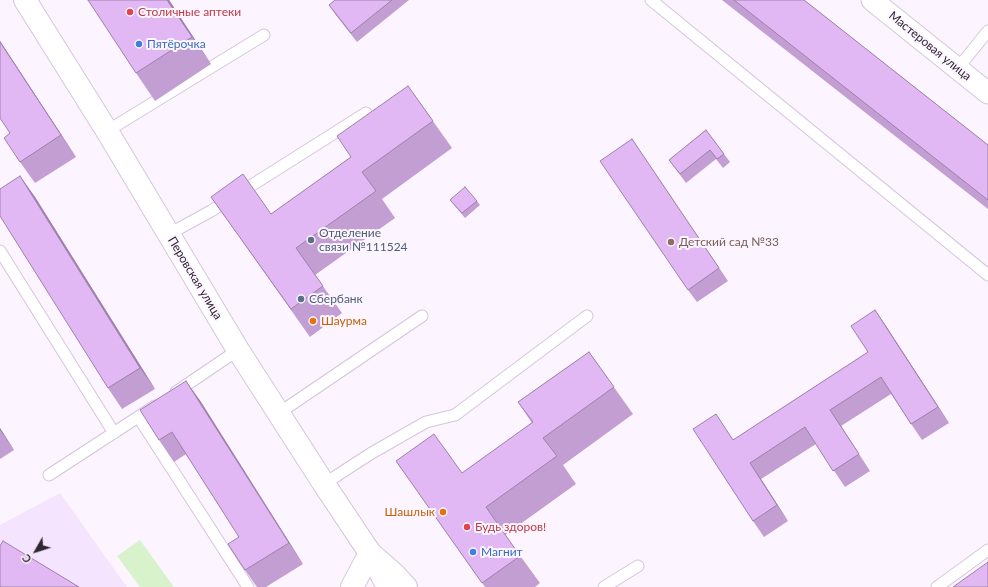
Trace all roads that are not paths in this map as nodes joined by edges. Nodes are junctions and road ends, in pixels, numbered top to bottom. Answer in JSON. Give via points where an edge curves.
{"nodes":[{"id":1,"x":25,"y":0,"type":"edge"},
{"id":2,"x":651,"y":0,"type":"edge"},
{"id":3,"x":872,"y":0,"type":"edge"},
{"id":4,"x":988,"y":31,"type":"edge"},
{"id":5,"x":264,"y":35,"type":"dead end"},
{"id":6,"x":958,"y":68,"type":"junction"},
{"id":7,"x":988,"y":93,"type":"edge"},
{"id":8,"x":366,"y":113,"type":"dead end"},
{"id":9,"x":107,"y":131,"type":"junction"},
{"id":10,"x":170,"y":234,"type":"junction"},
{"id":11,"x":0,"y":251,"type":"edge"},
{"id":12,"x":988,"y":275,"type":"edge"},
{"id":13,"x":422,"y":316,"type":"dead end"},
{"id":14,"x":587,"y":316,"type":"dead end"},
{"id":15,"x":238,"y":350,"type":"junction"},
{"id":16,"x":279,"y":414,"type":"junction"},
{"id":17,"x":139,"y":418,"type":"junction"},
{"id":18,"x":114,"y":433,"type":"junction"},
{"id":19,"x":49,"y":474,"type":"dead end"},
{"id":20,"x":324,"y":484,"type":"junction"},
{"id":21,"x":988,"y":550,"type":"edge"},
{"id":22,"x":370,"y":553,"type":"junction"},
{"id":23,"x":638,"y":566,"type":"dead end"},
{"id":24,"x":248,"y":587,"type":"edge"},
{"id":25,"x":352,"y":587,"type":"edge"},
{"id":26,"x":388,"y":587,"type":"edge"},
{"id":27,"x":406,"y":587,"type":"edge"},
{"id":28,"x":604,"y":587,"type":"edge"},
{"id":29,"x":937,"y":587,"type":"edge"}],
"edges":[{"from":1,"to":9,"type":"main road","name":"Перовская улица"},
{"from":2,"to":12,"type":"lane"},
{"from":3,"to":6,"type":"street","name":"Мастеровая улица"},
{"from":4,"to":6,"type":"lane"},
{"from":5,"to":9,"type":"lane"},
{"from":6,"to":7,"type":"street","name":"Мастеровая улица"},
{"from":8,"to":10,"type":"lane"},
{"from":9,"to":10,"type":"main road","name":"Перовская улица"},
{"from":10,"to":15,"type":"main road","name":"Перовская улица"},
{"from":11,"to":18,"type":"lane"},
{"from":13,"to":16,"type":"lane"},
{"from":14,"to":20,"type":"lane","via":[[456,415],[426,422]]},
{"from":15,"to":16,"type":"main road","name":"Перовская улица"},
{"from":15,"to":17,"type":"lane"},
{"from":16,"to":20,"type":"main road","name":"Перовская улица"},
{"from":17,"to":18,"type":"lane"},
{"from":17,"to":24,"type":"lane"},
{"from":18,"to":19,"type":"lane"},
{"from":20,"to":22,"type":"main road","name":"Перовская улица"},
{"from":21,"to":29,"type":"lane"},
{"from":22,"to":25,"type":"main road"},
{"from":22,"to":26,"type":"main road","name":"Перовская улица"},
{"from":22,"to":27,"type":"main road","name":"Перовская улица"},
{"from":23,"to":28,"type":"lane"}]}
